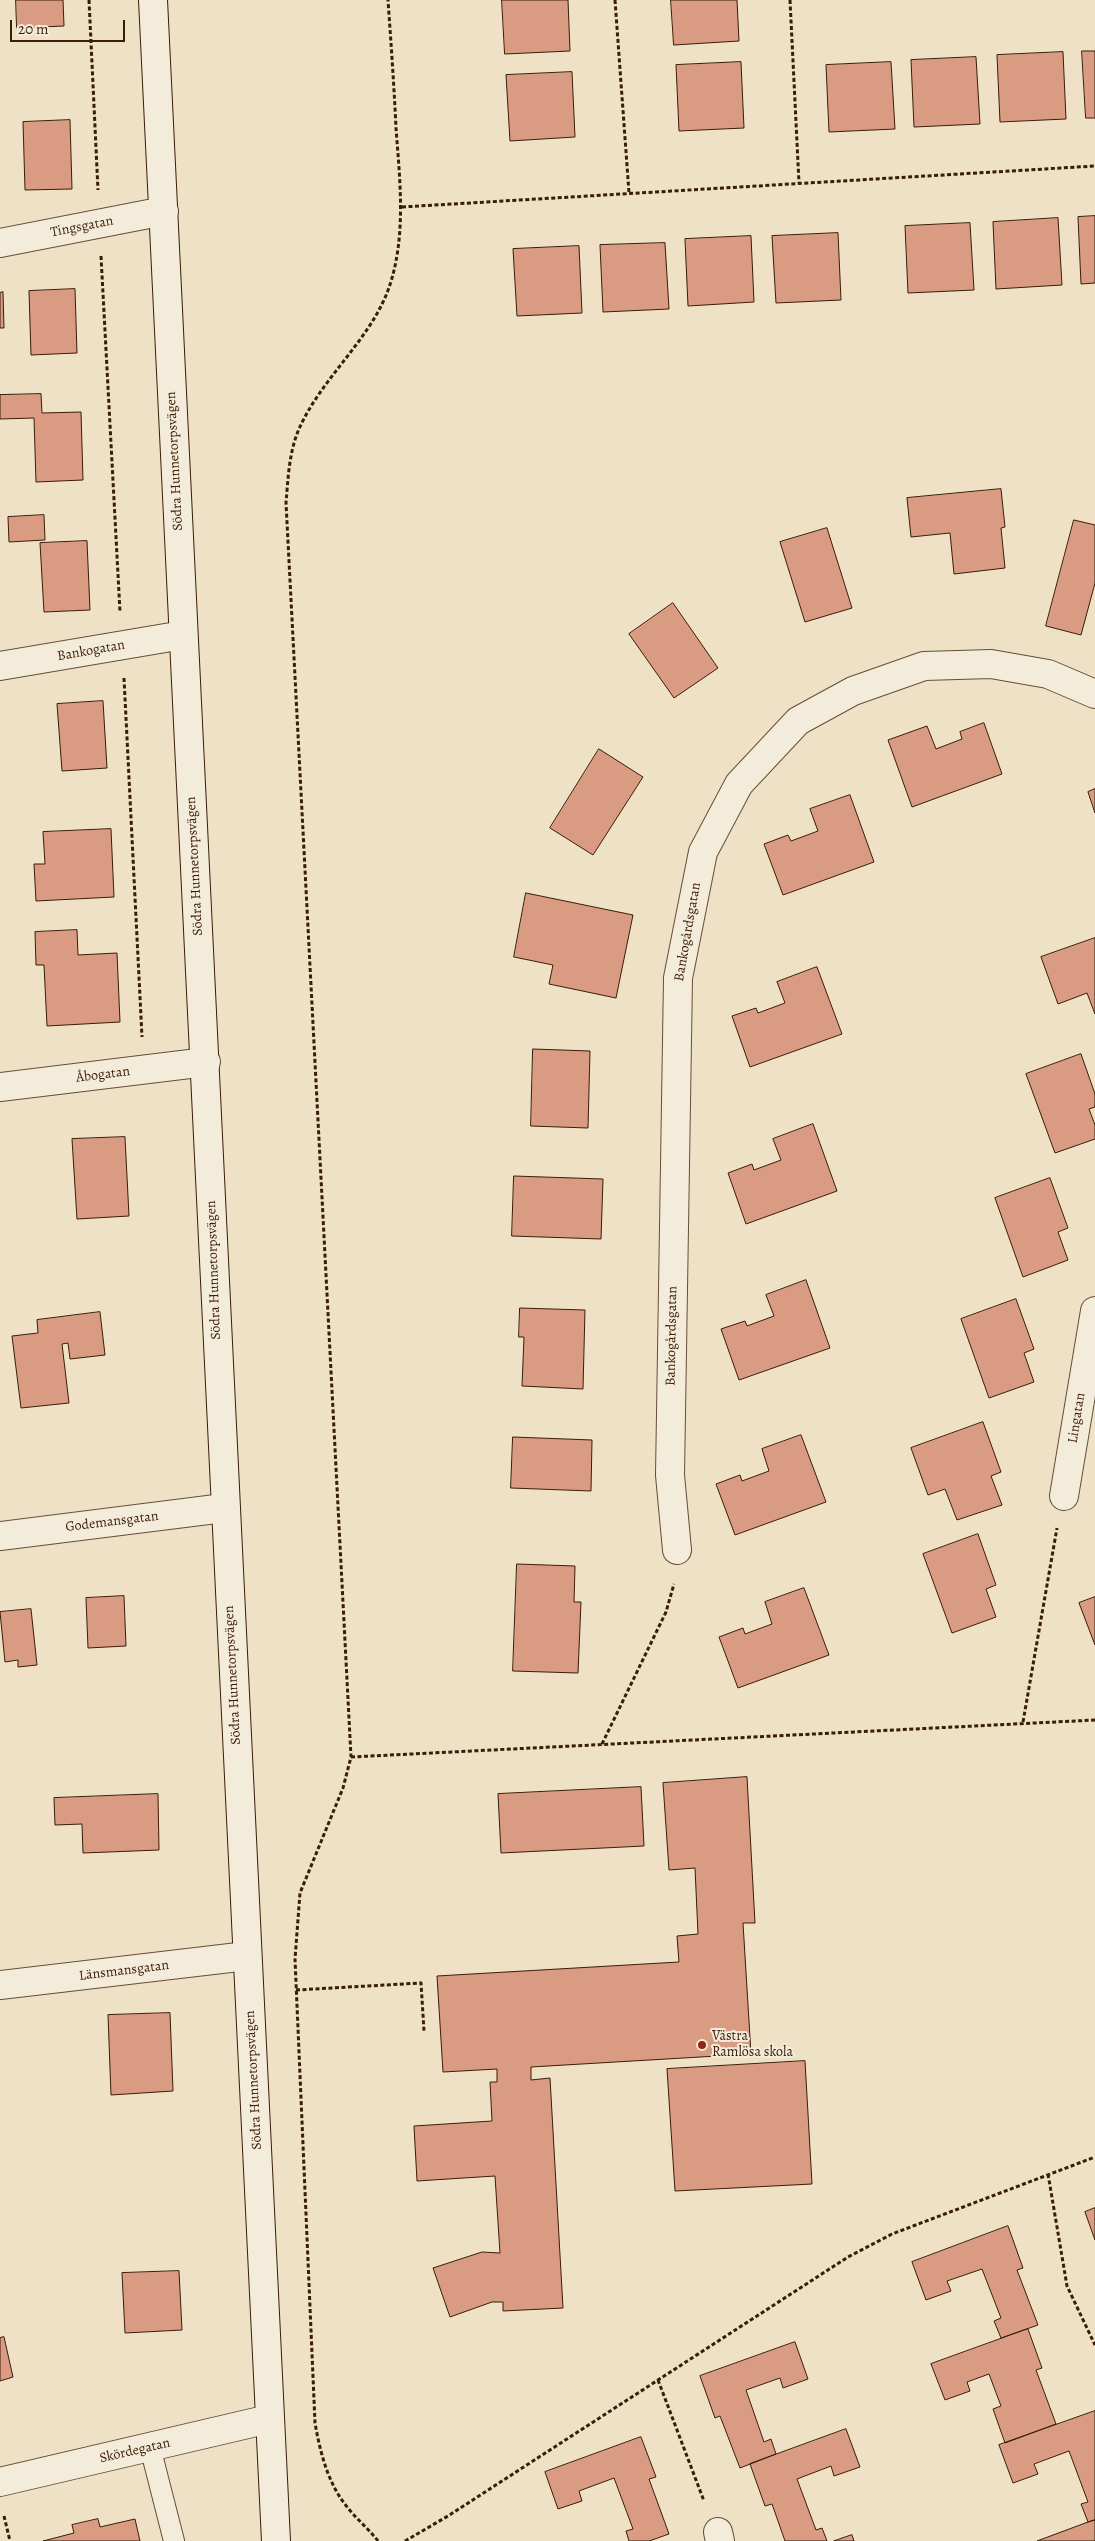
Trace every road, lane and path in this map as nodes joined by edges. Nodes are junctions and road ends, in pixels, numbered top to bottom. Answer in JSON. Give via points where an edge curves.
{"nodes":[{"id":1,"x":89,"y":0,"type":"edge"},
{"id":2,"x":153,"y":0,"type":"edge"},
{"id":3,"x":388,"y":0,"type":"edge"},
{"id":4,"x":615,"y":0,"type":"edge"},
{"id":5,"x":790,"y":0,"type":"edge"},
{"id":6,"x":1095,"y":166,"type":"edge"},
{"id":7,"x":800,"y":183,"type":"junction"},
{"id":8,"x":628,"y":193,"type":"junction"},
{"id":9,"x":402,"y":206,"type":"junction"},
{"id":10,"x":164,"y":211,"type":"junction"},
{"id":11,"x":100,"y":223,"type":"junction"},
{"id":12,"x":0,"y":243,"type":"edge"},
{"id":13,"x":183,"y":635,"type":"junction"},
{"id":14,"x":122,"y":645,"type":"junction"},
{"id":15,"x":0,"y":666,"type":"edge"},
{"id":16,"x":1095,"y":694,"type":"edge"},
{"id":17,"x":206,"y":1062,"type":"junction"},
{"id":18,"x":144,"y":1070,"type":"junction"},
{"id":19,"x":0,"y":1087,"type":"edge"},
{"id":20,"x":1095,"y":1311,"type":"edge"},
{"id":21,"x":1064,"y":1496,"type":"joint"},
{"id":22,"x":224,"y":1508,"type":"junction"},
{"id":23,"x":0,"y":1536,"type":"edge"},
{"id":24,"x":677,"y":1550,"type":"joint"},
{"id":25,"x":1095,"y":1720,"type":"edge"},
{"id":26,"x":1023,"y":1722,"type":"junction"},
{"id":27,"x":602,"y":1745,"type":"junction"},
{"id":28,"x":351,"y":1757,"type":"junction"},
{"id":29,"x":247,"y":1956,"type":"junction"},
{"id":30,"x":0,"y":1985,"type":"edge"},
{"id":31,"x":296,"y":1990,"type":"junction"},
{"id":32,"x":424,"y":2031,"type":"dead end"},
{"id":33,"x":1095,"y":2157,"type":"edge"},
{"id":34,"x":1048,"y":2174,"type":"junction"},
{"id":35,"x":1095,"y":2345,"type":"edge"},
{"id":36,"x":658,"y":2380,"type":"junction"},
{"id":37,"x":270,"y":2419,"type":"junction"},
{"id":38,"x":150,"y":2447,"type":"junction"},
{"id":39,"x":0,"y":2482,"type":"edge"},
{"id":40,"x":2,"y":2509,"type":"dead end"},
{"id":41,"x":719,"y":2537,"type":"edge"},
{"id":42,"x":10,"y":2541,"type":"edge"},
{"id":43,"x":174,"y":2541,"type":"edge"},
{"id":44,"x":276,"y":2541,"type":"edge"},
{"id":45,"x":378,"y":2541,"type":"edge"},
{"id":46,"x":405,"y":2541,"type":"edge"}],
"edges":[{"from":1,"to":11,"type":"path"},
{"from":2,"to":10,"type":"street","name":"Södra Hunnetorpsvägen"},
{"from":3,"to":9,"type":"path"},
{"from":4,"to":8,"type":"path"},
{"from":5,"to":7,"type":"path"},
{"from":6,"to":7,"type":"path"},
{"from":7,"to":8,"type":"path"},
{"from":8,"to":9,"type":"path"},
{"from":9,"to":28,"type":"path","via":[[394,268],[387,292],[373,322],[332,375],[299,429],[289,464],[286,503]]},
{"from":10,"to":11,"type":"street","name":"Tingsgatan"},
{"from":10,"to":13,"type":"street","name":"Södra Hunnetorpsvägen"},
{"from":11,"to":12,"type":"street","name":"Tingsgatan"},
{"from":11,"to":14,"type":"path"},
{"from":13,"to":14,"type":"street","name":"Bankogatan"},
{"from":13,"to":17,"type":"street","name":"Södra Hunnetorpsvägen"},
{"from":14,"to":15,"type":"street","name":"Bankogatan"},
{"from":14,"to":18,"type":"path"},
{"from":16,"to":24,"type":"street","name":"Bankogårdsgatan","via":[[1048,674],[991,664],[924,666],[853,691],[798,721],[745,777],[703,852],[678,978],[670,1475]]},
{"from":17,"to":18,"type":"street","name":"Åbogatan"},
{"from":17,"to":22,"type":"street","name":"Södra Hunnetorpsvägen"},
{"from":18,"to":19,"type":"street","name":"Åbogatan"},
{"from":20,"to":21,"type":"street","name":"Lingatan"},
{"from":21,"to":26,"type":"path"},
{"from":22,"to":23,"type":"street","name":"Godemansgatan"},
{"from":22,"to":29,"type":"street","name":"Södra Hunnetorpsvägen"},
{"from":24,"to":27,"type":"path","via":[[673,1591],[666,1612]]},
{"from":25,"to":26,"type":"path"},
{"from":26,"to":27,"type":"path"},
{"from":27,"to":28,"type":"path"},
{"from":28,"to":31,"type":"path","via":[[343,1788],[300,1893]]},
{"from":29,"to":30,"type":"street","name":"Länsmansgatan"},
{"from":29,"to":37,"type":"street","name":"Södra Hunnetorpsvägen"},
{"from":31,"to":32,"type":"path","via":[[420,1983]]},
{"from":31,"to":45,"type":"path","via":[[315,2423],[320,2450],[335,2488]]},
{"from":33,"to":34,"type":"path"},
{"from":34,"to":35,"type":"path","via":[[1067,2286]]},
{"from":34,"to":36,"type":"path","via":[[892,2234],[848,2257]]},
{"from":36,"to":41,"type":"path"},
{"from":36,"to":46,"type":"path"},
{"from":37,"to":38,"type":"street","name":"Skördegatan"},
{"from":37,"to":44,"type":"street","name":"Södra Hunnetorpsvägen"},
{"from":38,"to":39,"type":"street","name":"Skördegatan"},
{"from":38,"to":43,"type":"lane"},
{"from":40,"to":42,"type":"path"}]}
